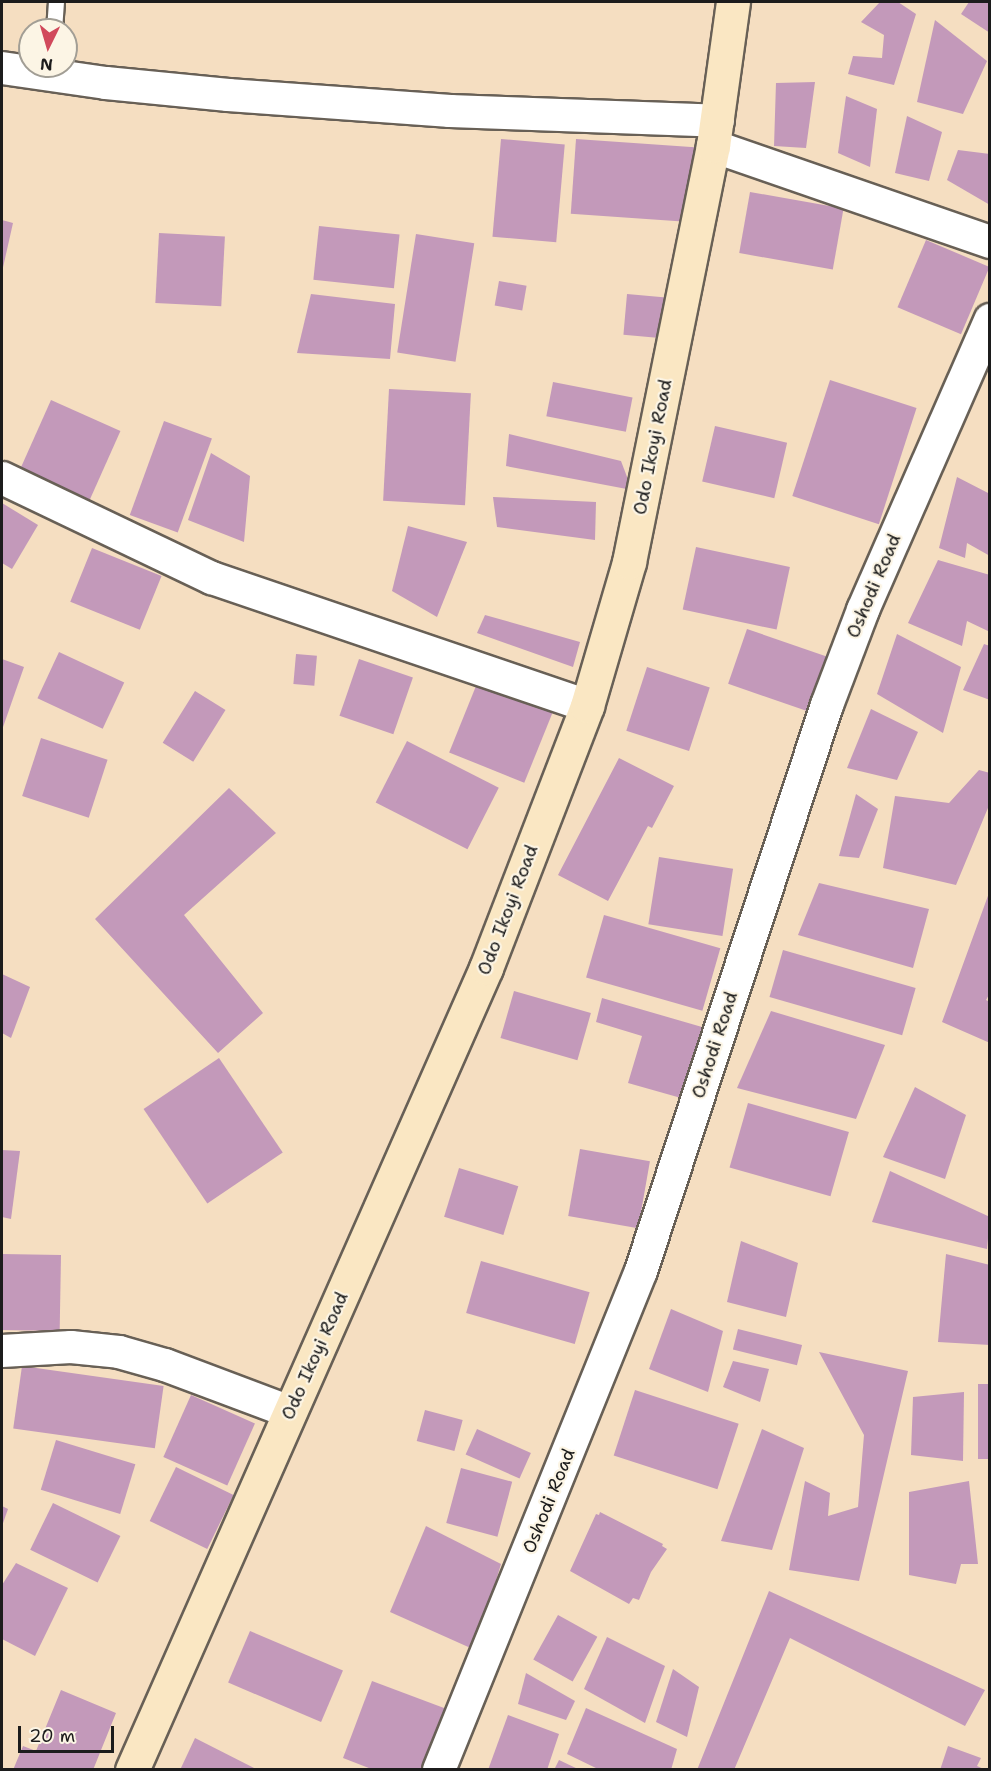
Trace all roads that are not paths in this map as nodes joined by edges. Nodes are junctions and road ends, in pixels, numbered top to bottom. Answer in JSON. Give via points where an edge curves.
{"nodes":[{"id":1,"x":56,"y":2,"type":"edge"},
{"id":2,"x":733,"y":2,"type":"edge"},
{"id":3,"x":55,"y":18,"type":"edge"},
{"id":4,"x":2,"y":68,"type":"edge"},
{"id":5,"x":18,"y":69,"type":"edge"},
{"id":6,"x":78,"y":75,"type":"edge"},
{"id":7,"x":716,"y":134,"type":"junction"},
{"id":8,"x":990,"y":242,"type":"edge"},
{"id":9,"x":990,"y":320,"type":"edge"},
{"id":10,"x":2,"y":478,"type":"edge"},
{"id":11,"x":587,"y":706,"type":"junction"},
{"id":12,"x":2,"y":1351,"type":"edge"},
{"id":13,"x":290,"y":1412,"type":"junction"},
{"id":14,"x":132,"y":1770,"type":"edge"},
{"id":15,"x":439,"y":1770,"type":"edge"}],
"edges":[{"from":1,"to":3,"type":"lane"},
{"from":2,"to":7,"type":"main road","name":"Odo Ikoyi Road"},
{"from":4,"to":5,"type":"street"},
{"from":6,"to":7,"type":"street","via":[[228,95]]},
{"from":7,"to":8,"type":"street"},
{"from":7,"to":11,"type":"main road","name":"Odo Ikoyi Road","via":[[629,562]]},
{"from":9,"to":15,"type":"street","name":"Oshodi Road","via":[[863,610],[827,705],[641,1270]]},
{"from":10,"to":11,"type":"street","via":[[212,578]]},
{"from":11,"to":13,"type":"main road","name":"Odo Ikoyi Road","via":[[486,968]]},
{"from":12,"to":13,"type":"street","via":[[71,1347],[119,1352]]},
{"from":13,"to":14,"type":"main road","name":"Odo Ikoyi Road"}]}
